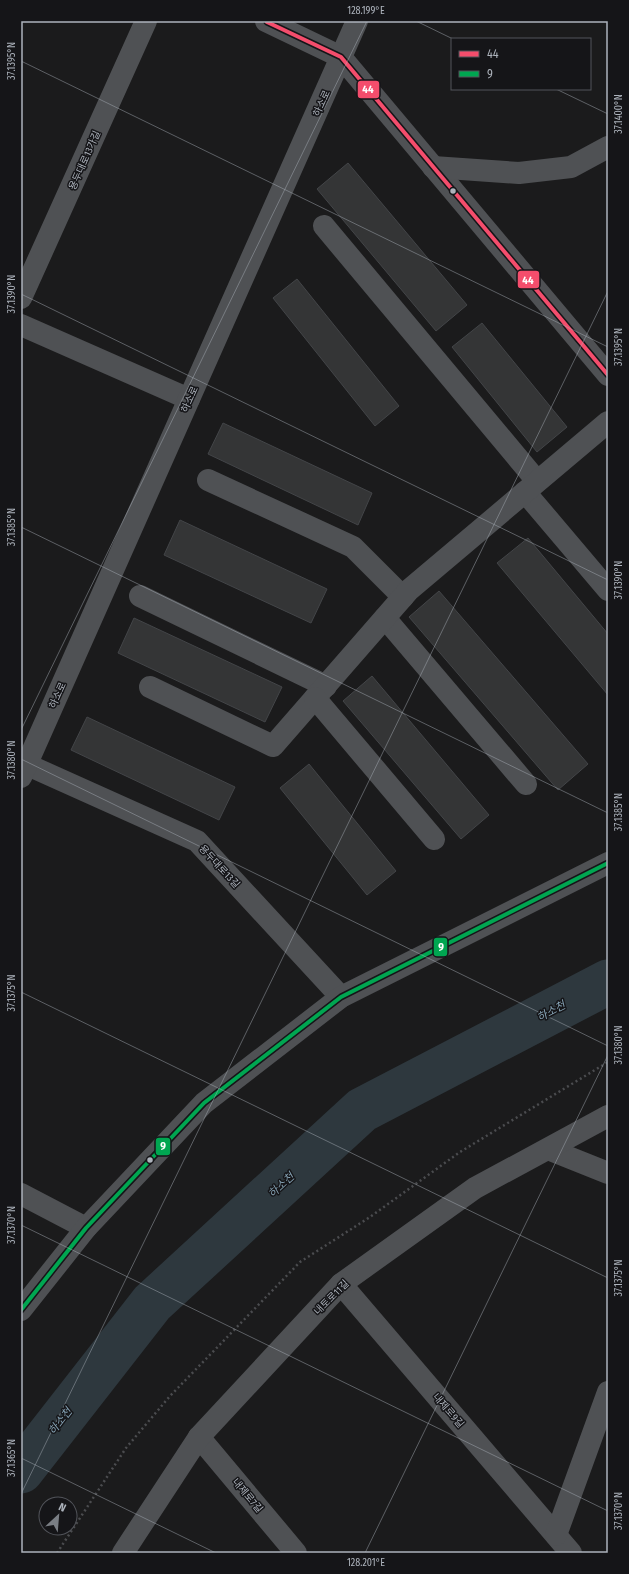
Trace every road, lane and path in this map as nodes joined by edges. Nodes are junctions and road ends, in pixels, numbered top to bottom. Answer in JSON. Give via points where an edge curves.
{"nodes":[{"id":1,"x":146,"y":21,"type":"edge"},
{"id":2,"x":266,"y":21,"type":"edge"},
{"id":3,"x":357,"y":21,"type":"edge"},
{"id":4,"x":341,"y":58,"type":"junction"},
{"id":5,"x":608,"y":147,"type":"edge"},
{"id":6,"x":433,"y":167,"type":"junction"},
{"id":7,"x":324,"y":226,"type":"dead end"},
{"id":8,"x":21,"y":298,"type":"edge"},
{"id":9,"x":21,"y":324,"type":"edge"},
{"id":10,"x":608,"y":375,"type":"edge"},
{"id":11,"x":189,"y":399,"type":"junction"},
{"id":12,"x":608,"y":422,"type":"edge"},
{"id":13,"x":208,"y":480,"type":"dead end"},
{"id":14,"x":531,"y":486,"type":"junction"},
{"id":15,"x":608,"y":590,"type":"edge"},
{"id":16,"x":140,"y":596,"type":"dead end"},
{"id":17,"x":403,"y":597,"type":"junction"},
{"id":18,"x":385,"y":618,"type":"junction"},
{"id":19,"x":150,"y":687,"type":"dead end"},
{"id":20,"x":320,"y":692,"type":"junction"},
{"id":21,"x":23,"y":768,"type":"edge"},
{"id":22,"x":526,"y":784,"type":"dead end"},
{"id":23,"x":434,"y":839,"type":"dead end"},
{"id":24,"x":608,"y":863,"type":"edge"},
{"id":25,"x":341,"y":997,"type":"junction"},
{"id":26,"x":608,"y":1116,"type":"edge"},
{"id":27,"x":548,"y":1149,"type":"junction"},
{"id":28,"x":608,"y":1173,"type":"edge"},
{"id":29,"x":21,"y":1194,"type":"edge"},
{"id":30,"x":86,"y":1228,"type":"junction"},
{"id":31,"x":342,"y":1284,"type":"junction"},
{"id":32,"x":21,"y":1310,"type":"edge"},
{"id":33,"x":608,"y":1392,"type":"edge"},
{"id":34,"x":199,"y":1437,"type":"junction"},
{"id":35,"x":556,"y":1536,"type":"junction"},
{"id":36,"x":123,"y":1553,"type":"edge"},
{"id":37,"x":296,"y":1553,"type":"edge"},
{"id":38,"x":571,"y":1553,"type":"edge"}],
"edges":[{"from":1,"to":8,"type":"street","name":"용두대로13가길"},
{"from":2,"to":4,"type":"street"},
{"from":3,"to":4,"type":"street","name":"하소로"},
{"from":4,"to":6,"type":"street"},
{"from":4,"to":11,"type":"street","name":"하소로"},
{"from":5,"to":6,"type":"street","via":[[571,167],[519,173]]},
{"from":6,"to":10,"type":"street"},
{"from":7,"to":14,"type":"street"},
{"from":9,"to":11,"type":"street"},
{"from":11,"to":21,"type":"street","name":"하소로"},
{"from":12,"to":14,"type":"street"},
{"from":13,"to":17,"type":"street","via":[[354,547]]},
{"from":14,"to":15,"type":"street"},
{"from":14,"to":17,"type":"street"},
{"from":16,"to":20,"type":"street"},
{"from":17,"to":18,"type":"street"},
{"from":18,"to":20,"type":"street"},
{"from":18,"to":22,"type":"street"},
{"from":19,"to":20,"type":"street","via":[[273,746]]},
{"from":20,"to":23,"type":"street"},
{"from":21,"to":25,"type":"street","name":"용두대로13길","via":[[197,841]]},
{"from":24,"to":25,"type":"street"},
{"from":25,"to":30,"type":"street","via":[[204,1103]]},
{"from":26,"to":27,"type":"street","name":"내토로11길"},
{"from":27,"to":28,"type":"street"},
{"from":27,"to":31,"type":"street","name":"내토로11길","via":[[475,1188]]},
{"from":29,"to":30,"type":"street"},
{"from":30,"to":32,"type":"street"},
{"from":31,"to":34,"type":"street","name":"내토로11길"},
{"from":31,"to":35,"type":"street","name":"내제로9길"},
{"from":33,"to":35,"type":"street"},
{"from":34,"to":36,"type":"street","name":"내토로11길"},
{"from":34,"to":37,"type":"street","name":"내제로7길"},
{"from":35,"to":38,"type":"street","name":"내제로9길"}]}
